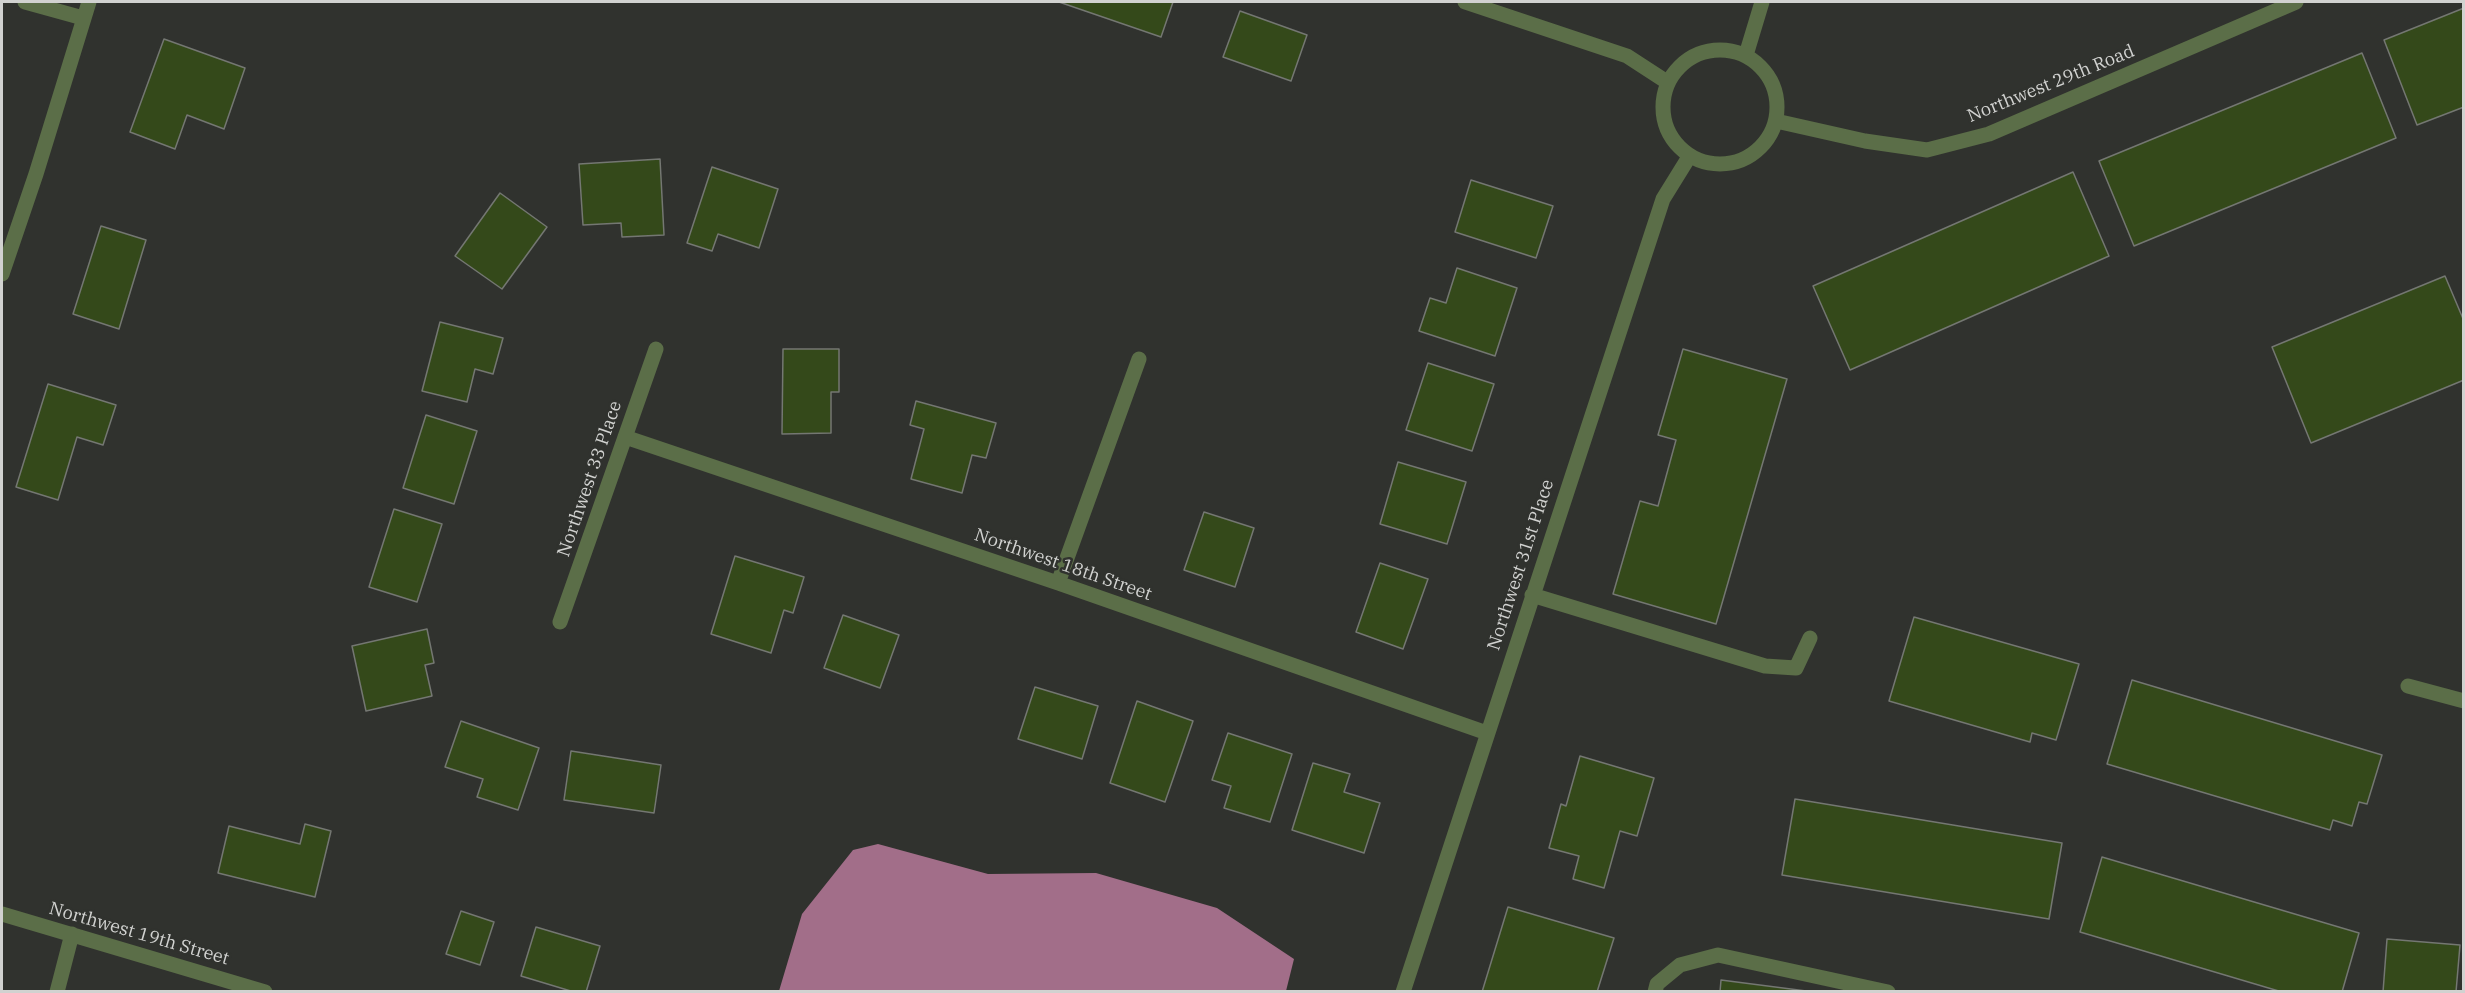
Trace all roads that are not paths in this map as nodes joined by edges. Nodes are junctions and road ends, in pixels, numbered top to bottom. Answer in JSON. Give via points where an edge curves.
{"nodes":[{"id":1,"x":25,"y":2,"type":"edge"},
{"id":2,"x":89,"y":2,"type":"edge"},
{"id":3,"x":1465,"y":2,"type":"edge"},
{"id":4,"x":1762,"y":2,"type":"edge"},
{"id":5,"x":2296,"y":2,"type":"edge"},
{"id":6,"x":82,"y":18,"type":"junction"},
{"id":7,"x":1746,"y":55,"type":"junction"},
{"id":8,"x":1667,"y":82,"type":"junction"},
{"id":9,"x":1776,"y":121,"type":"junction"},
{"id":10,"x":1689,"y":157,"type":"junction"},
{"id":11,"x":2,"y":273,"type":"edge"},
{"id":12,"x":656,"y":349,"type":"dead end"},
{"id":13,"x":1139,"y":359,"type":"dead end"},
{"id":14,"x":625,"y":436,"type":"junction"},
{"id":15,"x":1058,"y":583,"type":"junction"},
{"id":16,"x":1532,"y":595,"type":"junction"},
{"id":17,"x":560,"y":622,"type":"dead end"},
{"id":18,"x":1810,"y":638,"type":"dead end"},
{"id":19,"x":2408,"y":686,"type":"dead end"},
{"id":20,"x":2463,"y":702,"type":"edge"},
{"id":21,"x":1487,"y":733,"type":"junction"},
{"id":22,"x":2,"y":914,"type":"edge"},
{"id":23,"x":72,"y":934,"type":"junction"},
{"id":24,"x":57,"y":992,"type":"edge"},
{"id":25,"x":265,"y":992,"type":"edge"},
{"id":26,"x":1403,"y":992,"type":"edge"},
{"id":27,"x":1655,"y":992,"type":"edge"},
{"id":28,"x":1888,"y":992,"type":"edge"}],
"edges":[{"from":1,"to":6,"type":"street"},
{"from":2,"to":6,"type":"street"},
{"from":3,"to":8,"type":"street","via":[[1627,56]]},
{"from":4,"to":7,"type":"street"},
{"from":5,"to":9,"type":"street","name":"Northwest 29th Road","via":[[1989,134],[1927,150]]},
{"from":6,"to":11,"type":"street"},
{"from":7,"to":8,"type":"street","via":[[1713,50],[1692,56],[1681,63]]},
{"from":7,"to":9,"type":"street","via":[[1765,71],[1776,92]]},
{"from":8,"to":10,"type":"street","via":[[1662,102],[1666,129]]},
{"from":9,"to":10,"type":"street","via":[[1763,146],[1745,159],[1731,164],[1709,164]]},
{"from":10,"to":16,"type":"street","name":"Northwest 31st Place","via":[[1663,199]]},
{"from":12,"to":14,"type":"street","name":"Northwest 33 Place"},
{"from":13,"to":15,"type":"street"},
{"from":14,"to":15,"type":"street","name":"Northwest 18th Street"},
{"from":14,"to":17,"type":"street","name":"Northwest 33 Place"},
{"from":15,"to":21,"type":"street","name":"Northwest 18th Street"},
{"from":16,"to":18,"type":"street","via":[[1765,666],[1796,668]]},
{"from":16,"to":21,"type":"street","name":"Northwest 31st Place"},
{"from":19,"to":20,"type":"street"},
{"from":21,"to":26,"type":"street","name":"Northwest 31st Place"},
{"from":22,"to":23,"type":"street","name":"Northwest 19th Street"},
{"from":23,"to":24,"type":"street"},
{"from":23,"to":25,"type":"street","name":"Northwest 19th Street"},
{"from":27,"to":28,"type":"street","via":[[1657,984],[1680,965],[1718,955]]}]}
